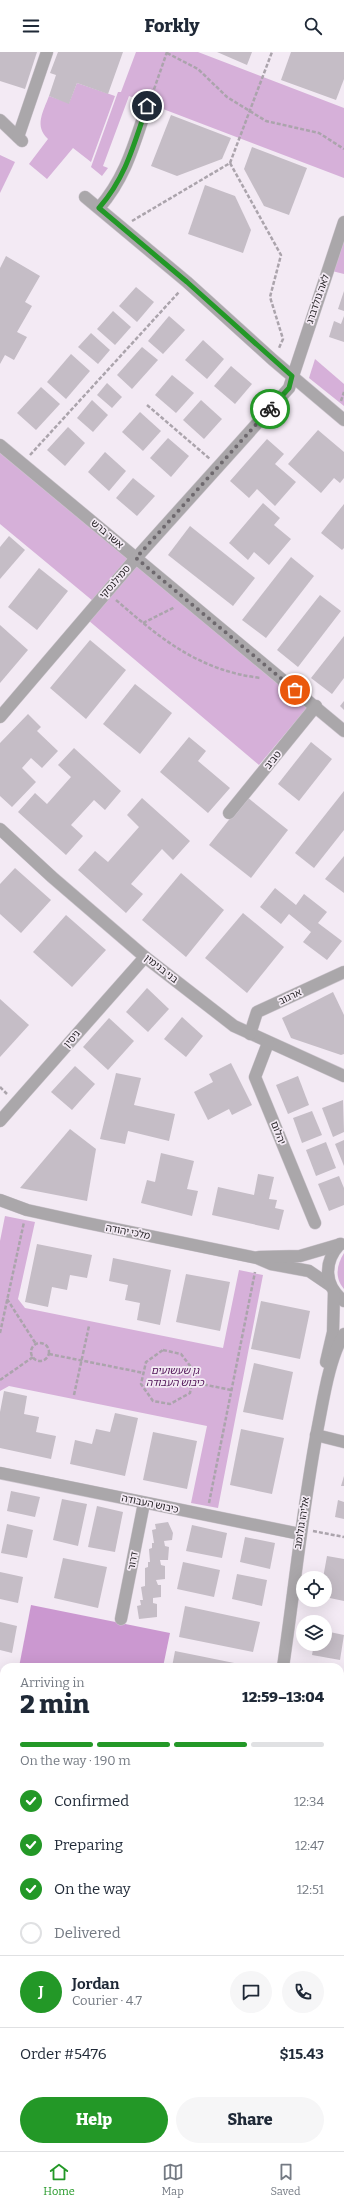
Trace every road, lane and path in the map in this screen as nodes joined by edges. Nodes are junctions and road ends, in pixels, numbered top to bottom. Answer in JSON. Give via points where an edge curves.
{"nodes":[{"id":1,"x":47,"y":52,"type":"edge"},
{"id":2,"x":167,"y":52,"type":"edge"},
{"id":3,"x":272,"y":52,"type":"edge"},
{"id":4,"x":147,"y":106,"type":"joint"},
{"id":5,"x":250,"y":112,"type":"junction"},
{"id":6,"x":0,"y":120,"type":"edge"},
{"id":7,"x":344,"y":149,"type":"edge"},
{"id":8,"x":230,"y":163,"type":"junction"},
{"id":9,"x":85,"y":197,"type":"dead end"},
{"id":10,"x":99,"y":208,"type":"junction"},
{"id":11,"x":344,"y":222,"type":"edge"},
{"id":12,"x":121,"y":227,"type":"junction"},
{"id":13,"x":187,"y":282,"type":"junction"},
{"id":14,"x":273,"y":360,"type":"junction"},
{"id":15,"x":292,"y":376,"type":"junction"},
{"id":16,"x":147,"y":405,"type":"dead end"},
{"id":17,"x":344,"y":420,"type":"edge"},
{"id":18,"x":0,"y":445,"type":"edge"},
{"id":19,"x":22,"y":463,"type":"junction"},
{"id":20,"x":219,"y":468,"type":"junction"},
{"id":21,"x":136,"y":558,"type":"junction"},
{"id":22,"x":106,"y":592,"type":"junction"},
{"id":23,"x":187,"y":601,"type":"junction"},
{"id":24,"x":143,"y":623,"type":"junction"},
{"id":25,"x":264,"y":679,"type":"dead end"},
{"id":26,"x":316,"y":706,"type":"junction"},
{"id":27,"x":0,"y":717,"type":"edge"},
{"id":28,"x":344,"y":731,"type":"edge"},
{"id":29,"x":229,"y":813,"type":"dead end"},
{"id":30,"x":0,"y":829,"type":"edge"},
{"id":31,"x":145,"y":957,"type":"junction"},
{"id":32,"x":344,"y":972,"type":"edge"},
{"id":33,"x":250,"y":1034,"type":"junction"},
{"id":34,"x":268,"y":1043,"type":"junction"},
{"id":35,"x":344,"y":1076,"type":"edge"},
{"id":36,"x":0,"y":1122,"type":"edge"},
{"id":37,"x":0,"y":1200,"type":"edge"},
{"id":38,"x":26,"y":1210,"type":"junction"},
{"id":39,"x":315,"y":1223,"type":"dead end"},
{"id":40,"x":342,"y":1243,"type":"edge"},
{"id":41,"x":258,"y":1258,"type":"junction"},
{"id":42,"x":255,"y":1272,"type":"dead end"},
{"id":43,"x":332,"y":1289,"type":"junction"},
{"id":44,"x":7,"y":1299,"type":"junction"},
{"id":45,"x":344,"y":1301,"type":"edge"},
{"id":46,"x":89,"y":1326,"type":"dead end"},
{"id":47,"x":0,"y":1332,"type":"edge"},
{"id":48,"x":344,"y":1334,"type":"edge"},
{"id":49,"x":34,"y":1341,"type":"junction"},
{"id":50,"x":36,"y":1344,"type":"junction"},
{"id":51,"x":32,"y":1350,"type":"junction"},
{"id":52,"x":49,"y":1354,"type":"junction"},
{"id":53,"x":33,"y":1357,"type":"junction"},
{"id":54,"x":30,"y":1359,"type":"junction"},
{"id":55,"x":82,"y":1360,"type":"junction"},
{"id":56,"x":144,"y":1373,"type":"junction"},
{"id":57,"x":0,"y":1380,"type":"edge"},
{"id":58,"x":327,"y":1380,"type":"junction"},
{"id":59,"x":192,"y":1382,"type":"junction"},
{"id":60,"x":232,"y":1390,"type":"junction"},
{"id":61,"x":74,"y":1395,"type":"dead end"},
{"id":62,"x":316,"y":1435,"type":"junction"},
{"id":63,"x":344,"y":1442,"type":"edge"},
{"id":64,"x":0,"y":1473,"type":"edge"},
{"id":65,"x":144,"y":1503,"type":"junction"},
{"id":66,"x":207,"y":1516,"type":"junction"},
{"id":67,"x":300,"y":1531,"type":"junction"},
{"id":68,"x":344,"y":1537,"type":"edge"},
{"id":69,"x":121,"y":1619,"type":"dead end"},
{"id":70,"x":284,"y":1663,"type":"edge"}],
"edges":[{"from":1,"to":6,"type":"street","via":[[20,139]]},
{"from":2,"to":4,"type":"path"},
{"from":2,"to":5,"type":"path","via":[[198,69],[227,97]]},
{"from":3,"to":5,"type":"path"},
{"from":4,"to":10,"type":"street","via":[[122,176],[116,188]]},
{"from":5,"to":7,"type":"path","via":[[278,125],[319,133]]},
{"from":5,"to":8,"type":"path"},
{"from":8,"to":12,"type":"path"},
{"from":8,"to":14,"type":"path","via":[[281,255],[270,297],[283,339]]},
{"from":9,"to":10,"type":"street"},
{"from":10,"to":12,"type":"street"},
{"from":11,"to":15,"type":"street","name":"לאה גולדברג"},
{"from":12,"to":13,"type":"street"},
{"from":13,"to":14,"type":"street"},
{"from":13,"to":19,"type":"path"},
{"from":14,"to":15,"type":"street"},
{"from":15,"to":17,"type":"street"},
{"from":15,"to":20,"type":"street","name":"סמילנסקי","via":[[289,388]]},
{"from":16,"to":20,"type":"path"},
{"from":18,"to":19,"type":"street","name":"אשר ברש"},
{"from":19,"to":21,"type":"street","name":"אשר ברש"},
{"from":20,"to":21,"type":"street","name":"סמילנסקי"},
{"from":21,"to":22,"type":"street","name":"סמילנסקי"},
{"from":21,"to":23,"type":"street","name":"אשר ברש"},
{"from":22,"to":24,"type":"path"},
{"from":22,"to":27,"type":"street","name":"סמילנסקי"},
{"from":23,"to":24,"type":"path"},
{"from":23,"to":26,"type":"street","name":"אשר ברש"},
{"from":24,"to":25,"type":"path","via":[[172,645],[212,668]]},
{"from":26,"to":28,"type":"street","name":"אשר ברש"},
{"from":26,"to":29,"type":"street","name":"טביב"},
{"from":30,"to":31,"type":"street","name":"בני בנימין"},
{"from":31,"to":33,"type":"street","name":"בני בנימין","via":[[234,1026]]},
{"from":31,"to":36,"type":"street","name":"גיסין"},
{"from":32,"to":33,"type":"street","name":"ארגוב","via":[[257,1012]]},
{"from":33,"to":34,"type":"street","name":"בני בנימין"},
{"from":34,"to":35,"type":"street","name":"בני בנימין"},
{"from":34,"to":39,"type":"street","name":"יהלום","via":[[255,1077]]},
{"from":37,"to":38,"type":"street","name":"מלכי יהודה"},
{"from":38,"to":41,"type":"street","name":"מלכי יהודה"},
{"from":38,"to":44,"type":"path"},
{"from":40,"to":41,"type":"street","name":"מלכי יהודה","via":[[300,1256]]},
{"from":40,"to":43,"type":"street","name":"אליהו גולומב","via":[[330,1257],[328,1265]]},
{"from":41,"to":43,"type":"street","name":"מלכי יהודה","via":[[271,1264],[309,1271]]},
{"from":42,"to":60,"type":"path"},
{"from":43,"to":45,"type":"street","name":"מלכי יהודה"},
{"from":43,"to":58,"type":"street","name":"אליהו גולומב","via":[[333,1332],[326,1364]]},
{"from":44,"to":47,"type":"path"},
{"from":44,"to":49,"type":"path"},
{"from":46,"to":55,"type":"path"},
{"from":48,"to":58,"type":"street","name":"אליהו גולומב"},
{"from":49,"to":50,"type":"path"},
{"from":49,"to":51,"type":"path"},
{"from":50,"to":51,"type":"path"},
{"from":50,"to":52,"type":"path","via":[[45,1344]]},
{"from":51,"to":53,"type":"path"},
{"from":51,"to":54,"type":"path"},
{"from":52,"to":53,"type":"path","via":[[43,1360]]},
{"from":52,"to":55,"type":"path"},
{"from":53,"to":54,"type":"path"},
{"from":54,"to":57,"type":"path"},
{"from":55,"to":56,"type":"path"},
{"from":55,"to":61,"type":"path"},
{"from":56,"to":59,"type":"path","via":[[146,1362],[163,1350],[181,1354],[194,1371]]},
{"from":56,"to":59,"type":"path","via":[[141,1384],[153,1401],[170,1404],[190,1393]]},
{"from":58,"to":62,"type":"street","name":"אליהו גולומב"},
{"from":59,"to":60,"type":"path"},
{"from":60,"to":66,"type":"path"},
{"from":62,"to":63,"type":"street"},
{"from":62,"to":67,"type":"street","name":"אליהו גולומב"},
{"from":64,"to":65,"type":"street","name":"כיבוש העבודה"},
{"from":65,"to":66,"type":"street","name":"כיבוש העבודה"},
{"from":65,"to":69,"type":"street","name":"דרור"},
{"from":66,"to":67,"type":"street","name":"כיבוש העבודה"},
{"from":67,"to":68,"type":"path"},
{"from":67,"to":70,"type":"street","name":"אליהו גולומב"}]}
